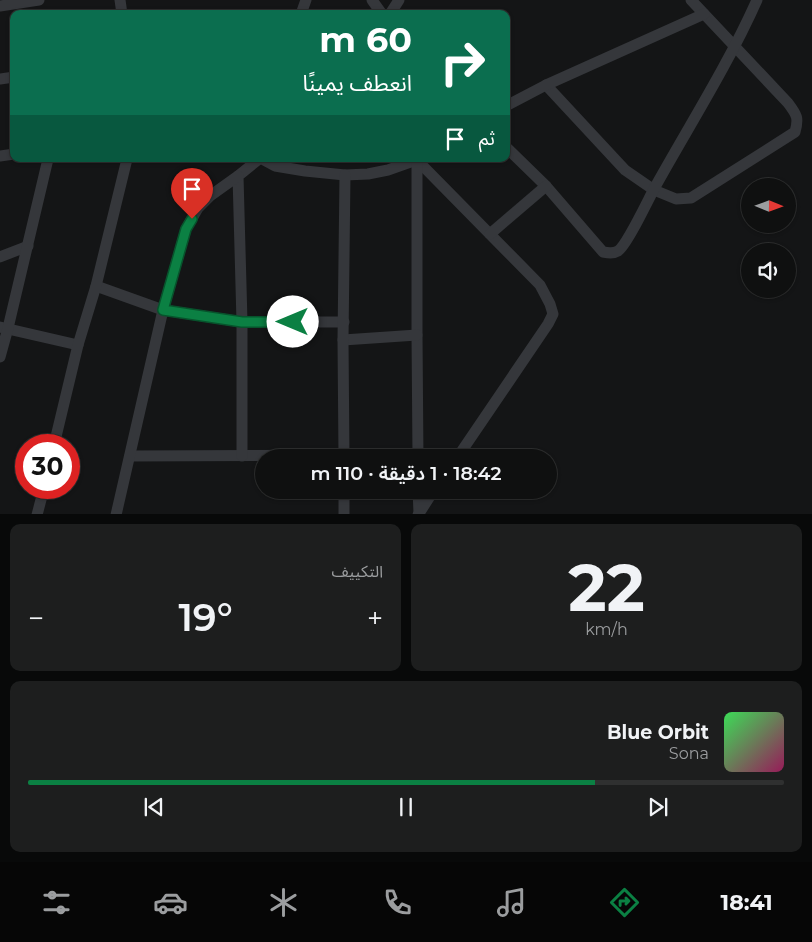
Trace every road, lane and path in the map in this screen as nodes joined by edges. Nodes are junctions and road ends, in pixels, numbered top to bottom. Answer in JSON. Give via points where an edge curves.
{"nodes":[{"id":1,"x":39,"y":0,"type":"edge"},
{"id":2,"x":691,"y":0,"type":"edge"},
{"id":3,"x":757,"y":0,"type":"edge"},
{"id":4,"x":0,"y":6,"type":"edge"},
{"id":5,"x":704,"y":14,"type":"junction"},
{"id":6,"x":735,"y":47,"type":"junction"},
{"id":7,"x":546,"y":85,"type":"junction"},
{"id":8,"x":510,"y":104,"type":"edge"},
{"id":9,"x":510,"y":151,"type":"edge"},
{"id":10,"x":47,"y":162,"type":"edge"},
{"id":11,"x":126,"y":162,"type":"edge"},
{"id":12,"x":256,"y":162,"type":"edge"},
{"id":13,"x":266,"y":162,"type":"edge"},
{"id":14,"x":410,"y":162,"type":"edge"},
{"id":15,"x":418,"y":162,"type":"edge"},
{"id":16,"x":421,"y":162,"type":"edge"},
{"id":17,"x":288,"y":163,"type":"edge"},
{"id":18,"x":345,"y":174,"type":"junction"},
{"id":19,"x":238,"y":176,"type":"junction"},
{"id":20,"x":546,"y":186,"type":"junction"},
{"id":21,"x":654,"y":190,"type":"junction"},
{"id":22,"x":490,"y":234,"type":"junction"},
{"id":23,"x":28,"y":246,"type":"junction"},
{"id":24,"x":0,"y":257,"type":"edge"},
{"id":25,"x":96,"y":286,"type":"junction"},
{"id":26,"x":163,"y":310,"type":"junction"},
{"id":27,"x":242,"y":322,"type":"junction"},
{"id":28,"x":344,"y":322,"type":"junction"},
{"id":29,"x":4,"y":328,"type":"edge"},
{"id":30,"x":417,"y":335,"type":"junction"},
{"id":31,"x":343,"y":340,"type":"junction"},
{"id":32,"x":78,"y":345,"type":"junction"},
{"id":33,"x":0,"y":357,"type":"edge"},
{"id":34,"x":57,"y":434,"type":"edge"},
{"id":35,"x":344,"y":449,"type":"edge"},
{"id":36,"x":418,"y":449,"type":"edge"},
{"id":37,"x":463,"y":449,"type":"edge"},
{"id":38,"x":130,"y":456,"type":"junction"},
{"id":39,"x":242,"y":456,"type":"junction"},
{"id":40,"x":255,"y":456,"type":"edge"},
{"id":41,"x":41,"y":499,"type":"edge"},
{"id":42,"x":344,"y":499,"type":"edge"},
{"id":43,"x":418,"y":499,"type":"edge"},
{"id":44,"x":428,"y":499,"type":"edge"},
{"id":45,"x":37,"y":514,"type":"edge"},
{"id":46,"x":116,"y":514,"type":"edge"},
{"id":47,"x":344,"y":514,"type":"edge"},
{"id":48,"x":418,"y":514,"type":"edge"}],
"edges":[{"from":1,"to":4,"type":"street"},
{"from":2,"to":5,"type":"street"},
{"from":3,"to":6,"type":"street"},
{"from":5,"to":6,"type":"street"},
{"from":5,"to":7,"type":"street"},
{"from":6,"to":21,"type":"street"},
{"from":6,"to":21,"type":"street","via":[[796,113],[798,121],[794,132],[691,198],[676,199]]},
{"from":7,"to":8,"type":"street"},
{"from":7,"to":21,"type":"street","via":[[625,170]]},
{"from":9,"to":20,"type":"street"},
{"from":10,"to":23,"type":"street"},
{"from":11,"to":25,"type":"street"},
{"from":12,"to":19,"type":"street"},
{"from":13,"to":17,"type":"street","via":[[275,166]]},
{"from":14,"to":18,"type":"street","via":[[368,174]]},
{"from":15,"to":30,"type":"street"},
{"from":16,"to":22,"type":"street"},
{"from":17,"to":18,"type":"street"},
{"from":18,"to":28,"type":"street"},
{"from":19,"to":26,"type":"street","via":[[198,208],[186,229]]},
{"from":19,"to":27,"type":"street"},
{"from":20,"to":21,"type":"street","via":[[603,252],[610,254],[624,244]]},
{"from":20,"to":22,"type":"street"},
{"from":22,"to":37,"type":"street","via":[[540,285],[553,314]]},
{"from":23,"to":24,"type":"street"},
{"from":23,"to":29,"type":"street"},
{"from":25,"to":26,"type":"street"},
{"from":25,"to":32,"type":"street"},
{"from":26,"to":27,"type":"street"},
{"from":26,"to":38,"type":"street"},
{"from":27,"to":28,"type":"street"},
{"from":27,"to":39,"type":"street"},
{"from":28,"to":31,"type":"street"},
{"from":29,"to":32,"type":"street"},
{"from":29,"to":33,"type":"street"},
{"from":30,"to":31,"type":"street"},
{"from":30,"to":36,"type":"street"},
{"from":31,"to":35,"type":"street"},
{"from":32,"to":34,"type":"street"},
{"from":38,"to":39,"type":"street"},
{"from":38,"to":46,"type":"street"},
{"from":39,"to":40,"type":"street"},
{"from":41,"to":45,"type":"street"},
{"from":42,"to":47,"type":"street"},
{"from":43,"to":48,"type":"street"},
{"from":44,"to":48,"type":"street"}]}
